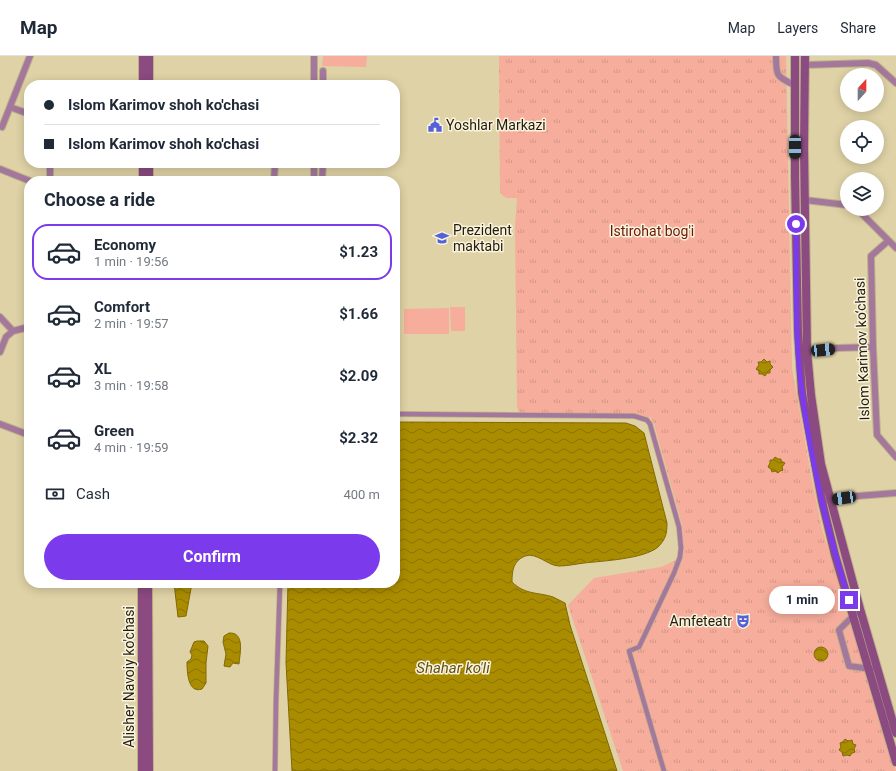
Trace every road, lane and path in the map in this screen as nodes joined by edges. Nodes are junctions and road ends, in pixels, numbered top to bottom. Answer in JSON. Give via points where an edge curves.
{"nodes":[{"id":1,"x":30,"y":56,"type":"edge"},
{"id":2,"x":143,"y":56,"type":"edge"},
{"id":3,"x":149,"y":56,"type":"edge"},
{"id":4,"x":314,"y":56,"type":"edge"},
{"id":5,"x":776,"y":56,"type":"edge"},
{"id":6,"x":796,"y":56,"type":"edge"},
{"id":7,"x":805,"y":60,"type":"edge"},
{"id":8,"x":323,"y":71,"type":"dead end"},
{"id":9,"x":143,"y":80,"type":"edge"},
{"id":10,"x":149,"y":80,"type":"edge"},
{"id":11,"x":314,"y":80,"type":"edge"},
{"id":12,"x":323,"y":80,"type":"edge"},
{"id":13,"x":896,"y":83,"type":"edge"},
{"id":14,"x":796,"y":86,"type":"junction"},
{"id":15,"x":10,"y":107,"type":"junction"},
{"id":16,"x":24,"y":112,"type":"edge"},
{"id":17,"x":2,"y":128,"type":"dead end"},
{"id":18,"x":0,"y":169,"type":"edge"},
{"id":19,"x":24,"y":179,"type":"edge"},
{"id":20,"x":805,"y":200,"type":"junction"},
{"id":21,"x":840,"y":204,"type":"edge"},
{"id":22,"x":864,"y":216,"type":"edge"},
{"id":23,"x":888,"y":241,"type":"junction"},
{"id":24,"x":896,"y":248,"type":"edge"},
{"id":25,"x":0,"y":317,"type":"edge"},
{"id":26,"x":24,"y":328,"type":"edge"},
{"id":27,"x":13,"y":331,"type":"junction"},
{"id":28,"x":873,"y":347,"type":"junction"},
{"id":29,"x":807,"y":351,"type":"junction"},
{"id":30,"x":0,"y":352,"type":"edge"},
{"id":31,"x":400,"y":414,"type":"edge"},
{"id":32,"x":0,"y":424,"type":"edge"},
{"id":33,"x":24,"y":433,"type":"edge"},
{"id":34,"x":896,"y":457,"type":"edge"},
{"id":35,"x":896,"y":493,"type":"edge"},
{"id":36,"x":831,"y":500,"type":"junction"},
{"id":37,"x":822,"y":501,"type":"junction"},
{"id":38,"x":142,"y":588,"type":"edge"},
{"id":39,"x":148,"y":588,"type":"edge"},
{"id":40,"x":280,"y":588,"type":"edge"},
{"id":41,"x":856,"y":612,"type":"junction"},
{"id":42,"x":145,"y":625,"type":"junction"},
{"id":43,"x":868,"y":669,"type":"junction"},
{"id":44,"x":877,"y":670,"type":"junction"},
{"id":45,"x":896,"y":733,"type":"edge"},
{"id":46,"x":896,"y":762,"type":"edge"},
{"id":47,"x":142,"y":771,"type":"edge"},
{"id":48,"x":149,"y":771,"type":"edge"},
{"id":49,"x":275,"y":771,"type":"edge"},
{"id":50,"x":664,"y":771,"type":"edge"}],
"edges":[{"from":1,"to":15,"type":"street"},
{"from":2,"to":9,"type":"main road"},
{"from":3,"to":10,"type":"main road"},
{"from":4,"to":11,"type":"street"},
{"from":5,"to":14,"type":"street","via":[[776,71],[780,78]]},
{"from":6,"to":14,"type":"main road"},
{"from":7,"to":13,"type":"street","via":[[876,65]]},
{"from":7,"to":20,"type":"main road"},
{"from":8,"to":12,"type":"street"},
{"from":14,"to":37,"type":"main road","via":[[799,364]]},
{"from":15,"to":16,"type":"street"},
{"from":15,"to":17,"type":"street"},
{"from":18,"to":19,"type":"street"},
{"from":20,"to":21,"type":"street"},
{"from":20,"to":29,"type":"main road"},
{"from":22,"to":23,"type":"street"},
{"from":23,"to":24,"type":"street"},
{"from":23,"to":28,"type":"street","name":"Islom Karimov ko‘chasi","via":[[871,256]]},
{"from":25,"to":27,"type":"street"},
{"from":26,"to":27,"type":"street"},
{"from":27,"to":30,"type":"street","via":[[6,337]]},
{"from":28,"to":29,"type":"street"},
{"from":28,"to":34,"type":"street","name":"Islom Karimov ko‘chasi","via":[[877,435]]},
{"from":29,"to":36,"type":"main road","via":[[821,464]]},
{"from":31,"to":50,"type":"street","via":[[634,416],[650,424],[679,527],[681,548],[674,573],[639,647],[629,651]]},
{"from":32,"to":33,"type":"street"},
{"from":35,"to":36,"type":"street"},
{"from":36,"to":37,"type":"street"},
{"from":36,"to":41,"type":"main road"},
{"from":37,"to":41,"type":"main road","via":[[835,555]]},
{"from":38,"to":42,"type":"main road","name":"Alisher Navoiy ko'chasi"},
{"from":39,"to":42,"type":"main road","name":"Alisher Navoiy ko'chasi"},
{"from":40,"to":49,"type":"street"},
{"from":41,"to":43,"type":"main road"},
{"from":41,"to":43,"type":"street","via":[[839,630],[849,666]]},
{"from":41,"to":44,"type":"main road"},
{"from":42,"to":47,"type":"main road","name":"Alisher Navoiy ko'chasi"},
{"from":42,"to":48,"type":"main road","name":"Alisher Navoiy ko'chasi"},
{"from":43,"to":44,"type":"street"},
{"from":43,"to":46,"type":"main road"},
{"from":44,"to":45,"type":"main road"}]}
